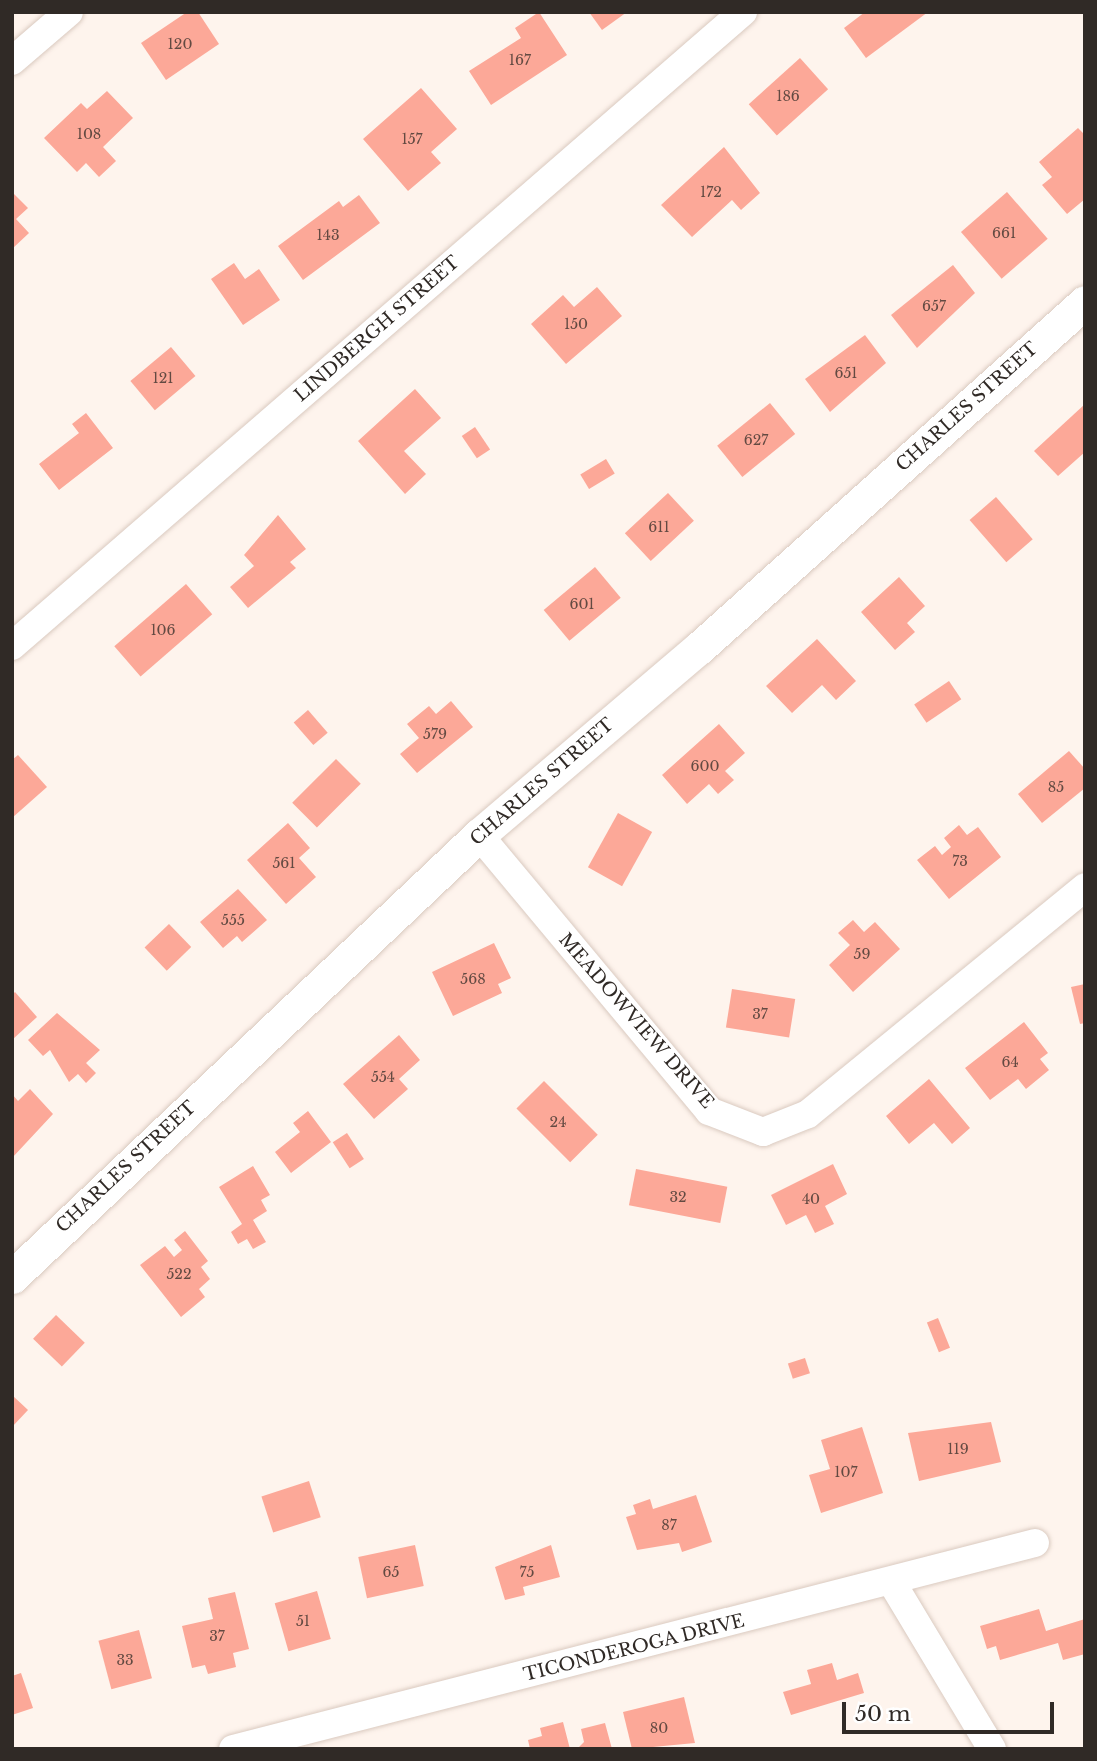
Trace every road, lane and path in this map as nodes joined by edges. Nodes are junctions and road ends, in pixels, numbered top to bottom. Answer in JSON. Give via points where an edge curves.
{"nodes":[{"id":1,"x":69,"y":12,"type":"edge"},
{"id":2,"x":743,"y":12,"type":"edge"},
{"id":3,"x":12,"y":61,"type":"edge"},
{"id":4,"x":1085,"y":302,"type":"edge"},
{"id":5,"x":12,"y":646,"type":"edge"},
{"id":6,"x":479,"y":835,"type":"junction"},
{"id":7,"x":1085,"y":887,"type":"edge"},
{"id":8,"x":12,"y":1277,"type":"edge"},
{"id":9,"x":1035,"y":1543,"type":"dead end"},
{"id":10,"x":891,"y":1581,"type":"junction"},
{"id":11,"x":233,"y":1749,"type":"edge"},
{"id":12,"x":992,"y":1749,"type":"edge"}],
"edges":[{"from":1,"to":3,"type":"street"},
{"from":2,"to":5,"type":"street","name":"LINDBERGH STREET"},
{"from":4,"to":6,"type":"street","name":"CHARLES STREET","via":[[699,649]]},
{"from":6,"to":7,"type":"street","name":"MEADOWVIEW DRIVE","via":[[709,1111],[763,1132],[808,1114]]},
{"from":6,"to":8,"type":"street","name":"CHARLES STREET"},
{"from":9,"to":10,"type":"street","name":"TICONDEROGA DRIVE"},
{"from":10,"to":11,"type":"street","name":"TICONDEROGA DRIVE"},
{"from":10,"to":12,"type":"street"}]}
